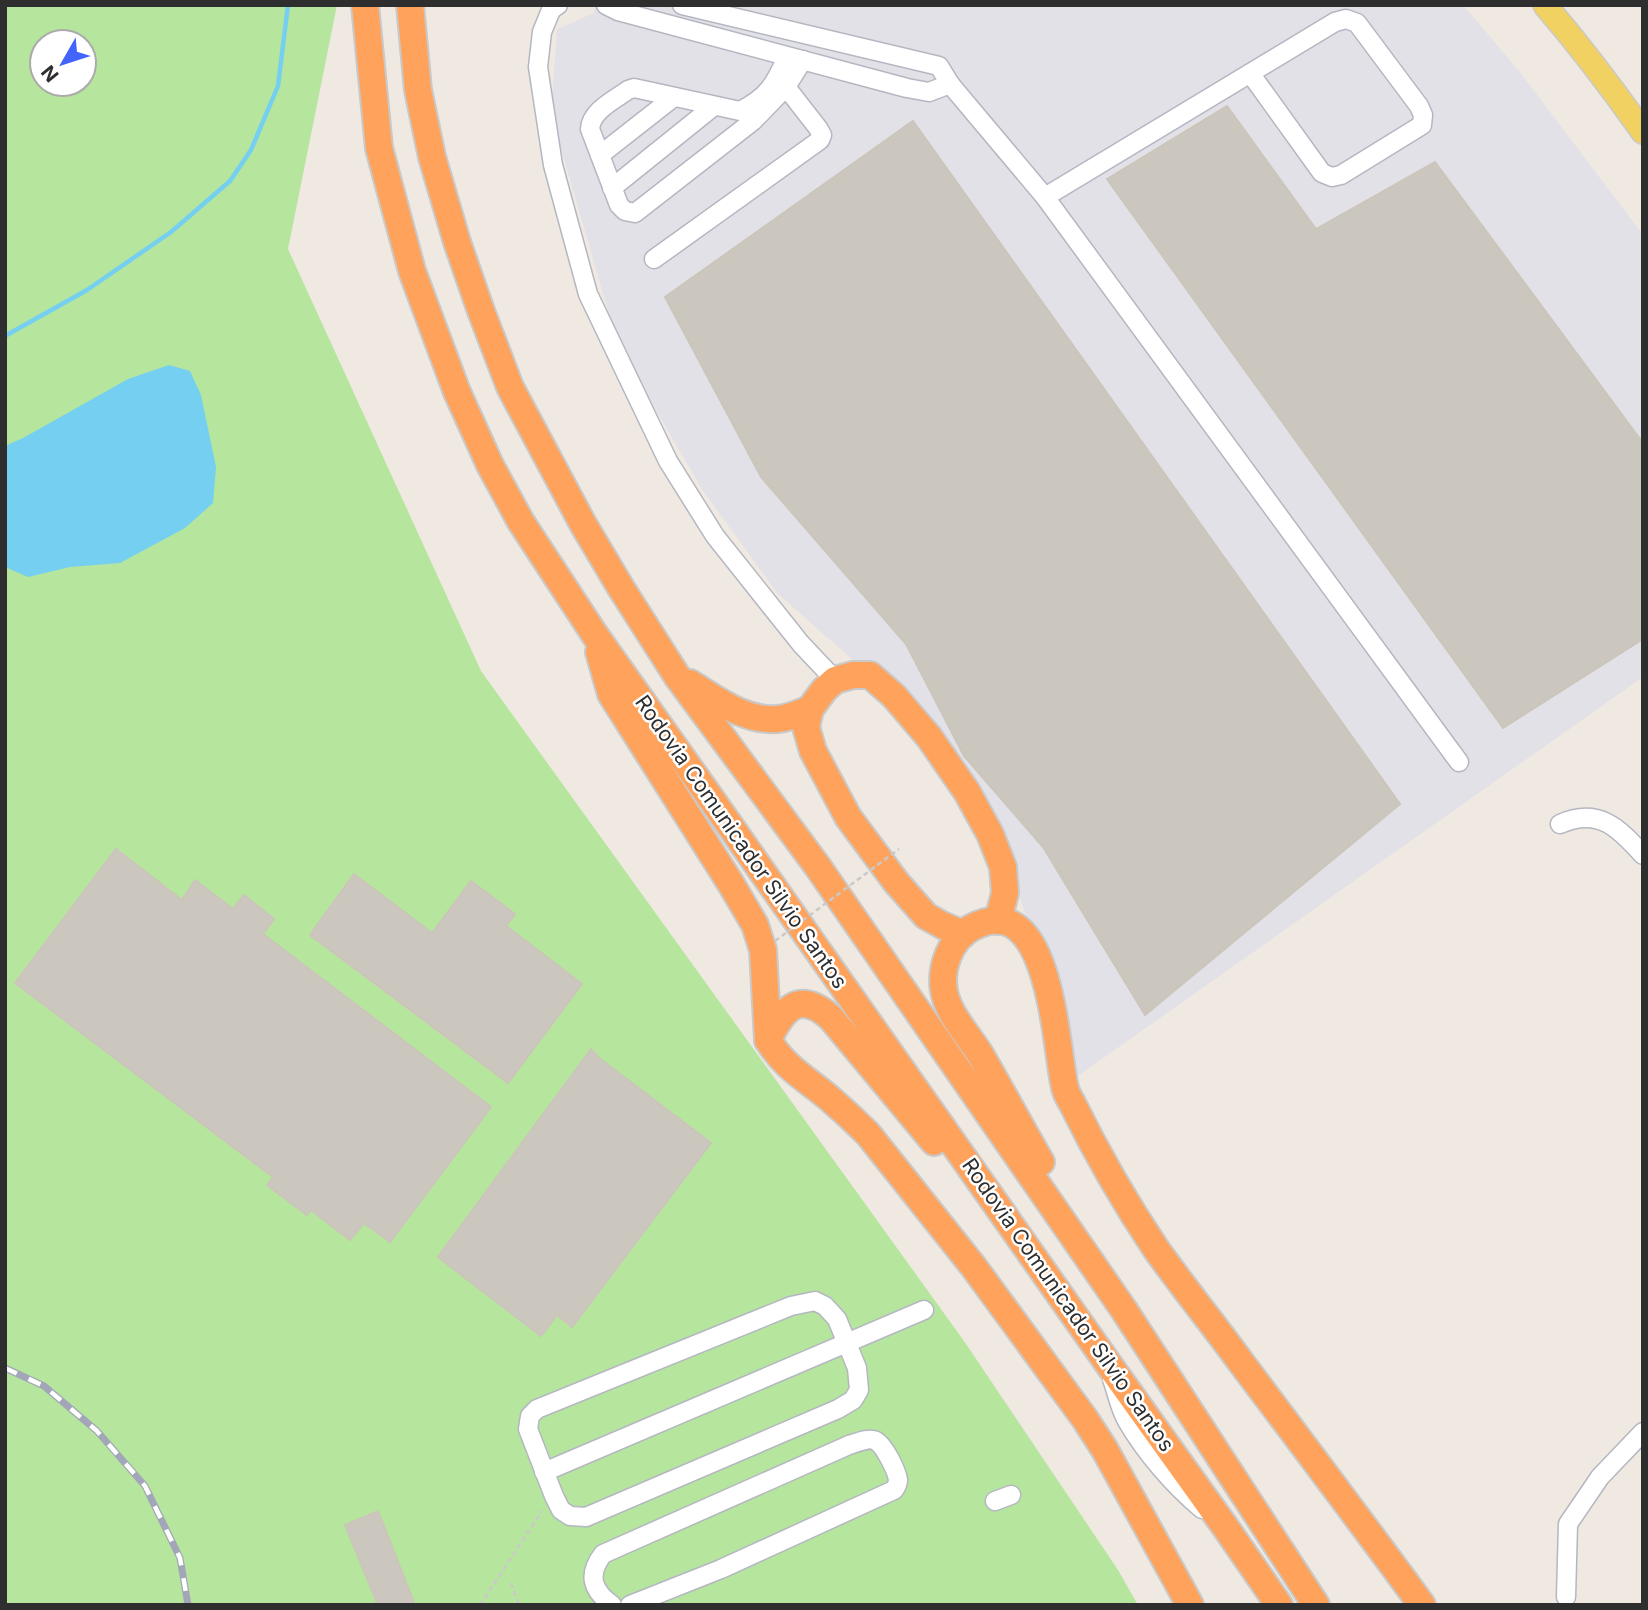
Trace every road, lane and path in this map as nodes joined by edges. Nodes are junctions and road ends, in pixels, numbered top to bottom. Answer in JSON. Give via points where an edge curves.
{"nodes":[{"id":1,"x":365,"y":5,"type":"edge"},
{"id":2,"x":410,"y":5,"type":"edge"},
{"id":3,"x":558,"y":5,"type":"edge"},
{"id":4,"x":606,"y":5,"type":"edge"},
{"id":5,"x":682,"y":5,"type":"edge"},
{"id":6,"x":1545,"y":5,"type":"edge"},
{"id":7,"x":795,"y":59,"type":"junction"},
{"id":8,"x":1250,"y":73,"type":"junction"},
{"id":9,"x":950,"y":84,"type":"junction"},
{"id":10,"x":786,"y":87,"type":"junction"},
{"id":11,"x":674,"y":97,"type":"junction"},
{"id":12,"x":714,"y":106,"type":"junction"},
{"id":13,"x":1643,"y":132,"type":"edge"},
{"id":14,"x":600,"y":155,"type":"junction"},
{"id":15,"x":612,"y":188,"type":"junction"},
{"id":16,"x":1045,"y":197,"type":"junction"},
{"id":17,"x":654,"y":259,"type":"dead end"},
{"id":18,"x":594,"y":635,"type":"junction"},
{"id":19,"x":677,"y":676,"type":"junction"},
{"id":20,"x":835,"y":680,"type":"junction"},
{"id":21,"x":810,"y":709,"type":"junction"},
{"id":22,"x":1459,"y":762,"type":"dead end"},
{"id":23,"x":1560,"y":824,"type":"dead end"},
{"id":24,"x":899,"y":849,"type":"dead end"},
{"id":25,"x":1643,"y":855,"type":"edge"},
{"id":26,"x":998,"y":921,"type":"junction"},
{"id":27,"x":963,"y":934,"type":"junction"},
{"id":28,"x":775,"y":941,"type":"dead end"},
{"id":29,"x":768,"y":1040,"type":"junction"},
{"id":30,"x":1000,"y":1209,"type":"junction"},
{"id":31,"x":924,"y":1310,"type":"dead end"},
{"id":32,"x":1124,"y":1310,"type":"junction"},
{"id":33,"x":846,"y":1343,"type":"junction"},
{"id":34,"x":1643,"y":1432,"type":"edge"},
{"id":35,"x":544,"y":1472,"type":"junction"},
{"id":36,"x":546,"y":1505,"type":"dead end"},
{"id":37,"x":510,"y":1583,"type":"dead end"},
{"id":38,"x":1566,"y":1597,"type":"dead end"},
{"id":39,"x":480,"y":1605,"type":"edge"},
{"id":40,"x":519,"y":1605,"type":"edge"},
{"id":41,"x":612,"y":1605,"type":"edge"},
{"id":42,"x":630,"y":1605,"type":"edge"},
{"id":43,"x":1190,"y":1605,"type":"edge"},
{"id":44,"x":1279,"y":1605,"type":"edge"},
{"id":45,"x":1316,"y":1605,"type":"edge"},
{"id":46,"x":1422,"y":1605,"type":"edge"}],
"edges":[{"from":1,"to":18,"type":"highway","name":"Rodovia Comunicador Silvio Santos","via":[[379,148],[411,271],[490,465]]},
{"from":2,"to":19,"type":"highway","name":"Rodovia Comunicador Silvio Santos","via":[[418,90],[432,157],[457,242],[510,387],[583,524]]},
{"from":3,"to":20,"type":"lane","via":[[542,32],[538,66],[553,165],[588,294],[668,461],[715,536]]},
{"from":4,"to":7,"type":"lane"},
{"from":5,"to":9,"type":"lane","via":[[939,66]]},
{"from":6,"to":13,"type":"main road"},
{"from":7,"to":9,"type":"lane","via":[[929,92]]},
{"from":7,"to":10,"type":"lane"},
{"from":7,"to":12,"type":"lane","via":[[755,104],[740,111]]},
{"from":8,"to":8,"type":"lane","via":[[1346,19],[1357,23],[1419,106],[1422,125],[1332,177],[1322,173]]},
{"from":8,"to":16,"type":"lane"},
{"from":9,"to":16,"type":"lane"},
{"from":10,"to":15,"type":"lane","via":[[753,121],[635,213],[619,205]]},
{"from":10,"to":17,"type":"lane","via":[[818,128],[820,140]]},
{"from":11,"to":12,"type":"lane"},
{"from":11,"to":14,"type":"lane"},
{"from":11,"to":14,"type":"lane","via":[[628,90],[596,113],[590,129]]},
{"from":12,"to":15,"type":"lane"},
{"from":14,"to":15,"type":"lane"},
{"from":16,"to":22,"type":"lane"},
{"from":18,"to":29,"type":"highway","via":[[611,694],[755,925],[763,950]]},
{"from":18,"to":30,"type":"highway","name":"Rodovia Comunicador Silvio Santos"},
{"from":19,"to":21,"type":"highway","via":[[748,716],[779,719]]},
{"from":19,"to":32,"type":"highway","name":"Rodovia Comunicador Silvio Santos","via":[[818,867]]},
{"from":20,"to":21,"type":"highway"},
{"from":20,"to":26,"type":"highway","via":[[870,675],[929,737],[967,792],[1003,867]]},
{"from":21,"to":27,"type":"highway","via":[[806,727],[813,751],[848,817],[918,908],[942,926]]},
{"from":23,"to":25,"type":"lane","via":[[1591,817],[1612,825]]},
{"from":24,"to":28,"type":"path","bridge":true},
{"from":26,"to":27,"type":"highway"},
{"from":26,"to":46,"type":"highway","via":[[1025,934],[1035,948],[1048,984],[1066,1091],[1090,1141],[1149,1238]]},
{"from":27,"to":32,"type":"highway","via":[[949,952],[943,971],[944,993]]},
{"from":29,"to":30,"type":"highway","via":[[790,1008],[799,1004],[820,1009],[931,1139]]},
{"from":29,"to":43,"type":"highway","via":[[781,1060],[869,1134],[974,1266],[1105,1450]]},
{"from":30,"to":44,"type":"highway","name":"Rodovia Comunicador Silvio Santos"},
{"from":31,"to":33,"type":"lane"},
{"from":32,"to":45,"type":"highway","name":"Rodovia Comunicador Silvio Santos"},
{"from":33,"to":35,"type":"lane"},
{"from":33,"to":35,"type":"lane","via":[[858,1368],[859,1390],[853,1400],[586,1517],[561,1510]]},
{"from":33,"to":35,"type":"lane","via":[[837,1319],[825,1306],[808,1302],[543,1406],[530,1416],[528,1429]]},
{"from":34,"to":38,"type":"lane","via":[[1600,1477],[1569,1524]]},
{"from":36,"to":39,"type":"path"},
{"from":37,"to":40,"type":"path"},
{"from":41,"to":42,"type":"lane","via":[[601,1597],[593,1578],[603,1554],[849,1445],[872,1439],[885,1450],[898,1477],[894,1490]]}]}
